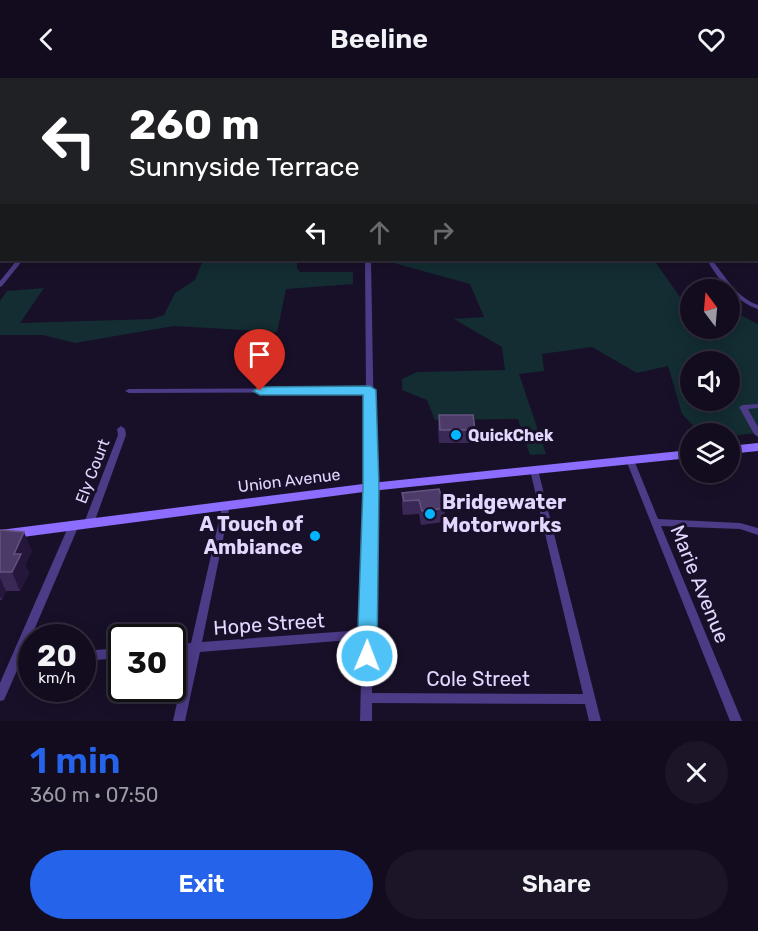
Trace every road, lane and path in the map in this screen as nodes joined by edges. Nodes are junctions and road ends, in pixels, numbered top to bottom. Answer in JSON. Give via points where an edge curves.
{"nodes":[{"id":1,"x":19,"y":261,"type":"edge"},
{"id":2,"x":368,"y":261,"type":"edge"},
{"id":3,"x":710,"y":261,"type":"edge"},
{"id":4,"x":0,"y":285,"type":"edge"},
{"id":5,"x":758,"y":307,"type":"edge"},
{"id":6,"x":370,"y":390,"type":"junction"},
{"id":7,"x":129,"y":391,"type":"dead end"},
{"id":8,"x":758,"y":406,"type":"edge"},
{"id":9,"x":121,"y":429,"type":"dead end"},
{"id":10,"x":758,"y":434,"type":"edge"},
{"id":11,"x":758,"y":447,"type":"edge"},
{"id":12,"x":740,"y":449,"type":"edge"},
{"id":13,"x":680,"y":455,"type":"edge"},
{"id":14,"x":630,"y":460,"type":"junction"},
{"id":15,"x":534,"y":470,"type":"junction"},
{"id":16,"x":371,"y":487,"type":"junction"},
{"id":17,"x":226,"y":505,"type":"junction"},
{"id":18,"x":655,"y":522,"type":"junction"},
{"id":19,"x":89,"y":523,"type":"junction"},
{"id":20,"x":74,"y":525,"type":"junction"},
{"id":21,"x":758,"y":532,"type":"edge"},
{"id":22,"x":0,"y":535,"type":"edge"},
{"id":23,"x":367,"y":634,"type":"junction"},
{"id":24,"x":195,"y":647,"type":"junction"},
{"id":25,"x":186,"y":648,"type":"edge"},
{"id":26,"x":15,"y":661,"type":"junction"},
{"id":27,"x":18,"y":661,"type":"edge"},
{"id":28,"x":0,"y":696,"type":"edge"},
{"id":29,"x":366,"y":698,"type":"junction"},
{"id":30,"x":590,"y":699,"type":"junction"},
{"id":31,"x":179,"y":721,"type":"edge"},
{"id":32,"x":366,"y":721,"type":"edge"},
{"id":33,"x":595,"y":721,"type":"edge"},
{"id":34,"x":736,"y":721,"type":"edge"}],
"edges":[{"from":1,"to":4,"type":"street"},
{"from":2,"to":6,"type":"street"},
{"from":3,"to":5,"type":"street","via":[[741,298]]},
{"from":6,"to":7,"type":"street"},
{"from":6,"to":16,"type":"street"},
{"from":8,"to":10,"type":"street","via":[[743,407]]},
{"from":9,"to":19,"type":"street","name":"Ely Court"},
{"from":11,"to":12,"type":"street"},
{"from":13,"to":14,"type":"street","name":"Union Avenue"},
{"from":14,"to":15,"type":"street","name":"Union Avenue"},
{"from":14,"to":18,"type":"street","name":"Marie Avenue"},
{"from":15,"to":16,"type":"street","name":"Union Avenue"},
{"from":15,"to":30,"type":"street"},
{"from":16,"to":17,"type":"street","name":"Union Avenue"},
{"from":16,"to":23,"type":"street"},
{"from":17,"to":19,"type":"street","name":"Union Avenue"},
{"from":17,"to":24,"type":"street"},
{"from":18,"to":21,"type":"street","via":[[740,526]]},
{"from":18,"to":34,"type":"street","name":"Marie Avenue"},
{"from":19,"to":20,"type":"street","name":"Union Avenue"},
{"from":20,"to":22,"type":"street","name":"Union Avenue"},
{"from":20,"to":26,"type":"street"},
{"from":23,"to":24,"type":"street","name":"Hope Street"},
{"from":23,"to":29,"type":"street"},
{"from":24,"to":25,"type":"street","name":"Hope Street"},
{"from":24,"to":31,"type":"street"},
{"from":26,"to":27,"type":"street"},
{"from":26,"to":28,"type":"street"},
{"from":29,"to":30,"type":"street","name":"Cole Street"},
{"from":29,"to":32,"type":"street"},
{"from":30,"to":33,"type":"street"}]}
